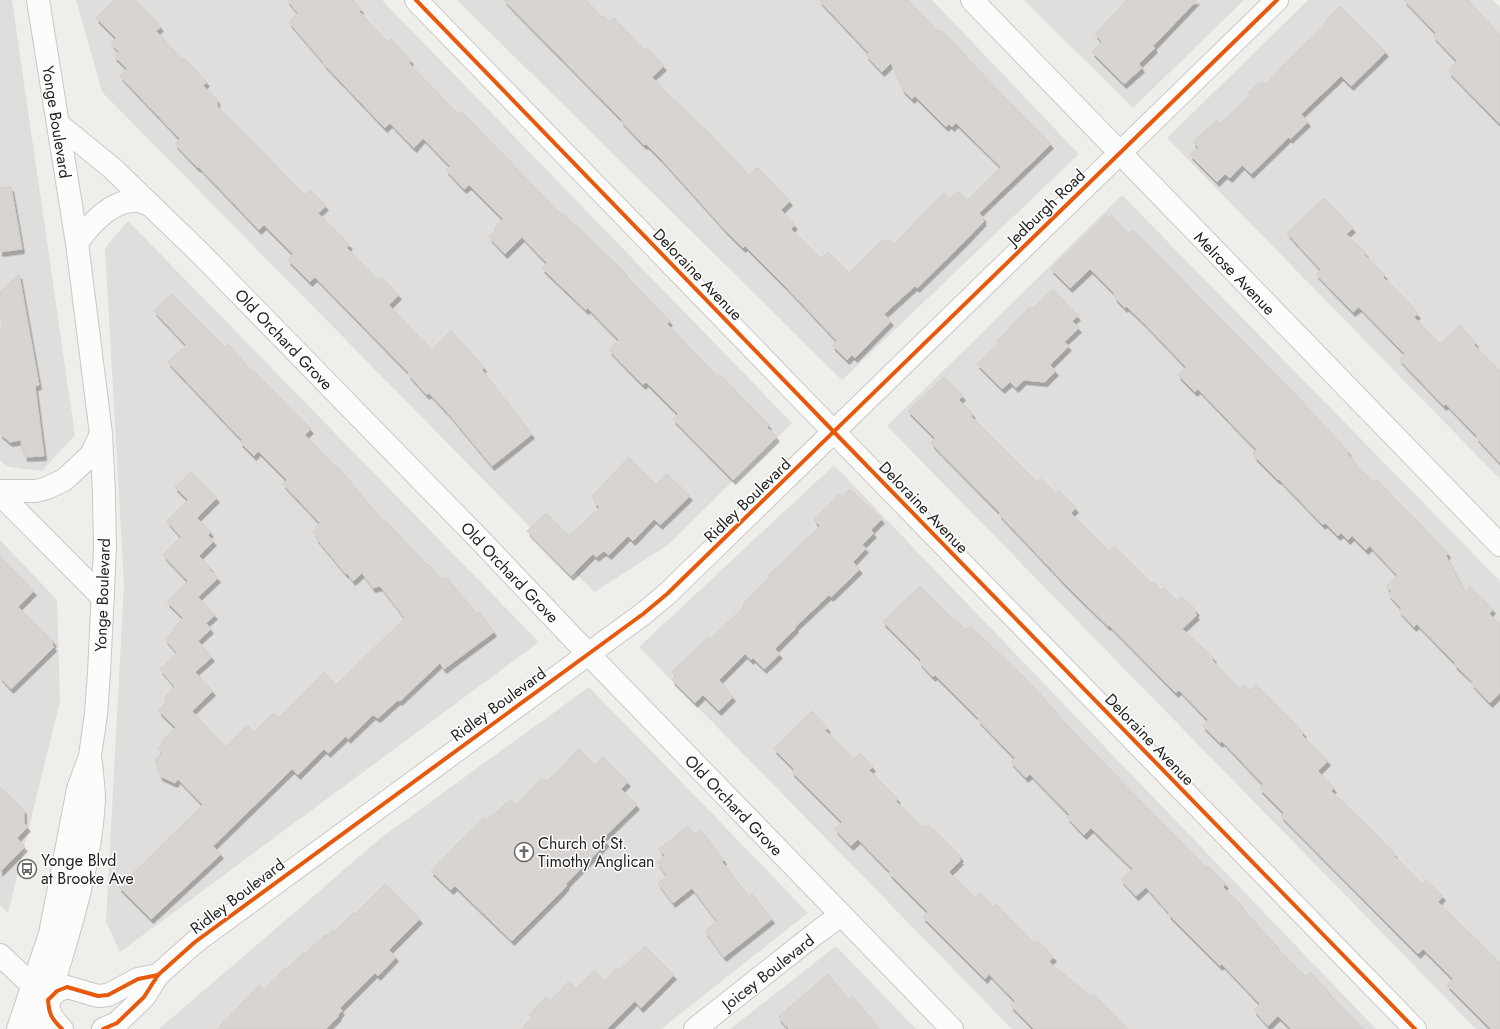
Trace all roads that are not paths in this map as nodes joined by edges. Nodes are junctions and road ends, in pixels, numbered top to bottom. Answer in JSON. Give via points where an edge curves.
{"nodes":[{"id":1,"x":38,"y":0,"type":"edge"},
{"id":2,"x":416,"y":0,"type":"edge"},
{"id":3,"x":972,"y":0,"type":"edge"},
{"id":4,"x":1277,"y":0,"type":"edge"},
{"id":5,"x":58,"y":124,"type":"junction"},
{"id":6,"x":1119,"y":153,"type":"junction"},
{"id":7,"x":149,"y":205,"type":"junction"},
{"id":8,"x":77,"y":243,"type":"junction"},
{"id":9,"x":834,"y":432,"type":"junction"},
{"id":10,"x":101,"y":434,"type":"junction"},
{"id":11,"x":0,"y":491,"type":"edge"},
{"id":12,"x":0,"y":494,"type":"edge"},
{"id":13,"x":1500,"y":545,"type":"edge"},
{"id":14,"x":103,"y":598,"type":"junction"},
{"id":15,"x":588,"y":653,"type":"junction"},
{"id":16,"x":841,"y":916,"type":"junction"},
{"id":17,"x":0,"y":955,"type":"edge"},
{"id":18,"x":158,"y":975,"type":"junction"},
{"id":19,"x":41,"y":993,"type":"junction"},
{"id":20,"x":112,"y":1027,"type":"edge"},
{"id":21,"x":18,"y":1029,"type":"edge"},
{"id":22,"x":40,"y":1029,"type":"edge"},
{"id":23,"x":62,"y":1029,"type":"edge"},
{"id":24,"x":695,"y":1029,"type":"edge"},
{"id":25,"x":952,"y":1029,"type":"edge"},
{"id":26,"x":1415,"y":1029,"type":"edge"}],
"edges":[{"from":1,"to":5,"type":"street","name":"Yonge Boulevard"},
{"from":2,"to":9,"type":"street","name":"Deloraine Avenue"},
{"from":3,"to":6,"type":"street","name":"Melrose Avenue"},
{"from":4,"to":6,"type":"street","name":"Jedburgh Road"},
{"from":5,"to":7,"type":"street","name":"Old Orchard Grove","via":[[107,164]]},
{"from":5,"to":8,"type":"street","name":"Yonge Boulevard"},
{"from":6,"to":9,"type":"street","name":"Jedburgh Road"},
{"from":6,"to":13,"type":"street","name":"Melrose Avenue"},
{"from":7,"to":8,"type":"street","via":[[135,200],[122,203],[96,219]]},
{"from":7,"to":15,"type":"street","name":"Old Orchard Grove","via":[[206,259]]},
{"from":8,"to":10,"type":"street","name":"Yonge Boulevard"},
{"from":9,"to":15,"type":"street","name":"Ridley Boulevard","via":[[667,594]]},
{"from":9,"to":26,"type":"street","name":"Deloraine Avenue"},
{"from":10,"to":11,"type":"street","via":[[91,454],[64,480],[36,491]]},
{"from":10,"to":14,"type":"street","name":"Yonge Boulevard","via":[[104,509]]},
{"from":12,"to":14,"type":"street"},
{"from":14,"to":19,"type":"street","name":"Yonge Boulevard","via":[[96,714],[90,756],[78,789]]},
{"from":15,"to":16,"type":"street","name":"Old Orchard Grove"},
{"from":15,"to":18,"type":"street","name":"Ridley Boulevard","via":[[195,942]]},
{"from":16,"to":24,"type":"street","name":"Joicey Boulevard","via":[[814,934]]},
{"from":16,"to":25,"type":"street","name":"Old Orchard Grove"},
{"from":17,"to":19,"type":"street"},
{"from":18,"to":19,"type":"street","via":[[138,979],[108,995],[98,996],[67,987]]},
{"from":18,"to":20,"type":"street","name":"Ridley Boulevard","via":[[144,997]]},
{"from":19,"to":21,"type":"street","name":"Yonge Boulevard"},
{"from":19,"to":22,"type":"street","name":"Yonge Boulevard"},
{"from":19,"to":23,"type":"street","via":[[52,1019]]}]}
